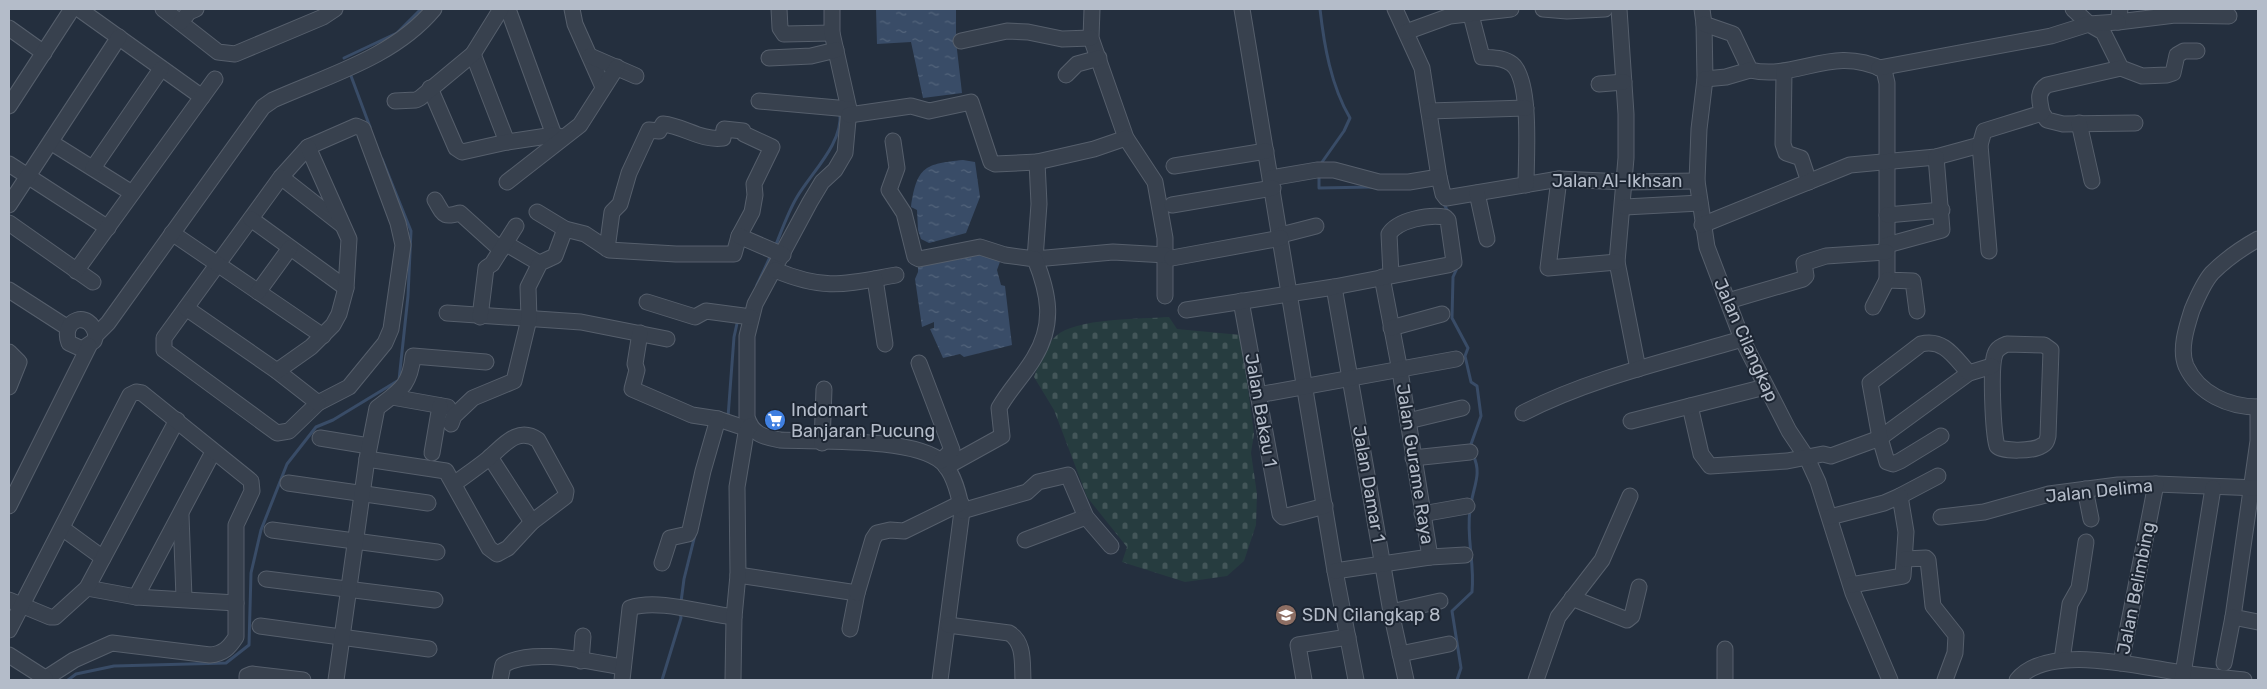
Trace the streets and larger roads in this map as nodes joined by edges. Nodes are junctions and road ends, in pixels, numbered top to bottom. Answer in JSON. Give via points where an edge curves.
{"nodes":[{"id":1,"x":72,"y":9,"type":"edge"},
{"id":2,"x":79,"y":9,"type":"edge"},
{"id":3,"x":163,"y":9,"type":"edge"},
{"id":4,"x":434,"y":9,"type":"edge"},
{"id":5,"x":501,"y":9,"type":"edge"},
{"id":6,"x":508,"y":9,"type":"edge"},
{"id":7,"x":572,"y":9,"type":"edge"},
{"id":8,"x":780,"y":9,"type":"edge"},
{"id":9,"x":832,"y":9,"type":"edge"},
{"id":10,"x":1092,"y":9,"type":"edge"},
{"id":11,"x":1242,"y":9,"type":"edge"},
{"id":12,"x":1395,"y":9,"type":"edge"},
{"id":13,"x":1511,"y":9,"type":"edge"},
{"id":14,"x":1543,"y":9,"type":"edge"},
{"id":15,"x":1605,"y":9,"type":"edge"},
{"id":16,"x":1619,"y":9,"type":"edge"},
{"id":17,"x":1702,"y":9,"type":"edge"},
{"id":18,"x":2073,"y":9,"type":"edge"},
{"id":19,"x":326,"y":11,"type":"edge"},
{"id":20,"x":189,"y":13,"type":"edge"},
{"id":21,"x":1471,"y":15,"type":"junction"},
{"id":22,"x":2119,"y":15,"type":"edge"},
{"id":23,"x":2230,"y":16,"type":"dead end"},
{"id":24,"x":1704,"y":24,"type":"junction"},
{"id":25,"x":2089,"y":24,"type":"junction"},
{"id":26,"x":9,"y":28,"type":"edge"},
{"id":27,"x":1406,"y":32,"type":"junction"},
{"id":28,"x":828,"y":33,"type":"junction"},
{"id":29,"x":119,"y":37,"type":"junction"},
{"id":30,"x":1091,"y":38,"type":"junction"},
{"id":31,"x":961,"y":41,"type":"dead end"},
{"id":32,"x":2197,"y":51,"type":"dead end"},
{"id":33,"x":832,"y":52,"type":"junction"},
{"id":34,"x":44,"y":53,"type":"junction"},
{"id":35,"x":473,"y":54,"type":"junction"},
{"id":36,"x":590,"y":56,"type":"junction"},
{"id":37,"x":769,"y":58,"type":"dead end"},
{"id":38,"x":1099,"y":58,"type":"junction"},
{"id":39,"x":617,"y":68,"type":"junction"},
{"id":40,"x":1880,"y":68,"type":"junction"},
{"id":41,"x":2121,"y":68,"type":"junction"},
{"id":42,"x":161,"y":69,"type":"junction"},
{"id":43,"x":1750,"y":70,"type":"junction"},
{"id":44,"x":1784,"y":71,"type":"junction"},
{"id":45,"x":1066,"y":74,"type":"dead end"},
{"id":46,"x":636,"y":76,"type":"dead end"},
{"id":47,"x":215,"y":79,"type":"dead end"},
{"id":48,"x":1705,"y":79,"type":"junction"},
{"id":49,"x":1624,"y":82,"type":"junction"},
{"id":50,"x":1599,"y":84,"type":"dead end"},
{"id":51,"x":604,"y":87,"type":"junction"},
{"id":52,"x":430,"y":88,"type":"junction"},
{"id":53,"x":202,"y":97,"type":"junction"},
{"id":54,"x":395,"y":101,"type":"dead end"},
{"id":55,"x":759,"y":101,"type":"dead end"},
{"id":56,"x":9,"y":106,"type":"edge"},
{"id":57,"x":1526,"y":108,"type":"junction"},
{"id":58,"x":844,"y":110,"type":"junction"},
{"id":59,"x":1429,"y":111,"type":"junction"},
{"id":60,"x":2042,"y":113,"type":"junction"},
{"id":61,"x":2079,"y":123,"type":"junction"},
{"id":62,"x":2135,"y":123,"type":"dead end"},
{"id":63,"x":558,"y":136,"type":"junction"},
{"id":64,"x":1126,"y":138,"type":"junction"},
{"id":65,"x":893,"y":141,"type":"dead end"},
{"id":66,"x":507,"y":142,"type":"junction"},
{"id":67,"x":52,"y":143,"type":"junction"},
{"id":68,"x":1980,"y":145,"type":"junction"},
{"id":69,"x":308,"y":147,"type":"junction"},
{"id":70,"x":1266,"y":151,"type":"junction"},
{"id":71,"x":1936,"y":157,"type":"junction"},
{"id":72,"x":1037,"y":162,"type":"junction"},
{"id":73,"x":1886,"y":163,"type":"junction"},
{"id":74,"x":9,"y":164,"type":"edge"},
{"id":75,"x":1174,"y":166,"type":"dead end"},
{"id":76,"x":93,"y":168,"type":"junction"},
{"id":77,"x":28,"y":176,"type":"junction"},
{"id":78,"x":281,"y":177,"type":"junction"},
{"id":79,"x":1439,"y":177,"type":"junction"},
{"id":80,"x":1559,"y":179,"type":"junction"},
{"id":81,"x":2092,"y":180,"type":"dead end"},
{"id":82,"x":1697,"y":181,"type":"junction"},
{"id":83,"x":507,"y":182,"type":"dead end"},
{"id":84,"x":1625,"y":182,"type":"junction"},
{"id":85,"x":1809,"y":182,"type":"junction"},
{"id":86,"x":1272,"y":183,"type":"junction"},
{"id":87,"x":1526,"y":185,"type":"junction"},
{"id":88,"x":132,"y":193,"type":"junction"},
{"id":89,"x":1477,"y":193,"type":"junction"},
{"id":90,"x":435,"y":200,"type":"dead end"},
{"id":91,"x":1700,"y":203,"type":"junction"},
{"id":92,"x":9,"y":205,"type":"edge"},
{"id":93,"x":1172,"y":205,"type":"dead end"},
{"id":94,"x":1624,"y":206,"type":"dead end"},
{"id":95,"x":1942,"y":210,"type":"junction"},
{"id":96,"x":538,"y":212,"type":"dead end"},
{"id":97,"x":1887,"y":215,"type":"junction"},
{"id":98,"x":250,"y":219,"type":"junction"},
{"id":99,"x":9,"y":223,"type":"edge"},
{"id":100,"x":342,"y":225,"type":"junction"},
{"id":101,"x":1702,"y":225,"type":"junction"},
{"id":102,"x":516,"y":226,"type":"dead end"},
{"id":103,"x":1316,"y":226,"type":"dead end"},
{"id":104,"x":108,"y":228,"type":"junction"},
{"id":105,"x":565,"y":229,"type":"junction"},
{"id":106,"x":172,"y":233,"type":"junction"},
{"id":107,"x":739,"y":236,"type":"junction"},
{"id":108,"x":1281,"y":236,"type":"junction"},
{"id":109,"x":1487,"y":239,"type":"dead end"},
{"id":110,"x":2258,"y":239,"type":"edge"},
{"id":111,"x":503,"y":246,"type":"junction"},
{"id":112,"x":290,"y":248,"type":"junction"},
{"id":113,"x":607,"y":249,"type":"junction"},
{"id":114,"x":1887,"y":249,"type":"junction"},
{"id":115,"x":1989,"y":251,"type":"dead end"},
{"id":116,"x":783,"y":255,"type":"junction"},
{"id":117,"x":1169,"y":257,"type":"junction"},
{"id":118,"x":1035,"y":259,"type":"junction"},
{"id":119,"x":1617,"y":262,"type":"junction"},
{"id":120,"x":539,"y":264,"type":"junction"},
{"id":121,"x":217,"y":265,"type":"junction"},
{"id":122,"x":775,"y":270,"type":"junction"},
{"id":123,"x":76,"y":271,"type":"junction"},
{"id":124,"x":896,"y":275,"type":"dead end"},
{"id":125,"x":1387,"y":276,"type":"junction"},
{"id":126,"x":875,"y":278,"type":"junction"},
{"id":127,"x":1887,"y":280,"type":"junction"},
{"id":128,"x":93,"y":282,"type":"dead end"},
{"id":129,"x":1334,"y":287,"type":"junction"},
{"id":130,"x":346,"y":288,"type":"junction"},
{"id":131,"x":9,"y":290,"type":"edge"},
{"id":132,"x":258,"y":292,"type":"junction"},
{"id":133,"x":1290,"y":292,"type":"junction"},
{"id":134,"x":1165,"y":296,"type":"dead end"},
{"id":135,"x":1241,"y":301,"type":"junction"},
{"id":136,"x":1728,"y":301,"type":"junction"},
{"id":137,"x":647,"y":302,"type":"dead end"},
{"id":138,"x":1873,"y":307,"type":"dead end"},
{"id":139,"x":186,"y":308,"type":"junction"},
{"id":140,"x":1186,"y":310,"type":"dead end"},
{"id":141,"x":1917,"y":311,"type":"dead end"},
{"id":142,"x":446,"y":313,"type":"dead end"},
{"id":143,"x":1442,"y":314,"type":"dead end"},
{"id":144,"x":743,"y":316,"type":"junction"},
{"id":145,"x":480,"y":317,"type":"junction"},
{"id":146,"x":529,"y":319,"type":"junction"},
{"id":147,"x":68,"y":328,"type":"junction"},
{"id":148,"x":1391,"y":328,"type":"junction"},
{"id":149,"x":640,"y":333,"type":"junction"},
{"id":150,"x":324,"y":336,"type":"junction"},
{"id":151,"x":666,"y":339,"type":"dead end"},
{"id":152,"x":93,"y":340,"type":"junction"},
{"id":153,"x":1742,"y":340,"type":"junction"},
{"id":154,"x":885,"y":344,"type":"dead end"},
{"id":155,"x":9,"y":352,"type":"edge"},
{"id":156,"x":1456,"y":359,"type":"dead end"},
{"id":157,"x":486,"y":362,"type":"dead end"},
{"id":158,"x":919,"y":363,"type":"dead end"},
{"id":159,"x":1992,"y":366,"type":"junction"},
{"id":160,"x":1638,"y":369,"type":"junction"},
{"id":161,"x":277,"y":370,"type":"junction"},
{"id":162,"x":1400,"y":371,"type":"junction"},
{"id":163,"x":1969,"y":374,"type":"junction"},
{"id":164,"x":1350,"y":379,"type":"junction"},
{"id":165,"x":1304,"y":385,"type":"junction"},
{"id":166,"x":9,"y":387,"type":"edge"},
{"id":167,"x":1765,"y":387,"type":"junction"},
{"id":168,"x":824,"y":389,"type":"dead end"},
{"id":169,"x":1258,"y":395,"type":"junction"},
{"id":170,"x":392,"y":397,"type":"junction"},
{"id":171,"x":318,"y":403,"type":"junction"},
{"id":172,"x":1690,"y":406,"type":"junction"},
{"id":173,"x":2258,"y":407,"type":"edge"},
{"id":174,"x":1462,"y":408,"type":"dead end"},
{"id":175,"x":1523,"y":413,"type":"dead end"},
{"id":176,"x":177,"y":420,"type":"junction"},
{"id":177,"x":723,"y":421,"type":"junction"},
{"id":178,"x":1408,"y":421,"type":"junction"},
{"id":179,"x":1631,"y":421,"type":"dead end"},
{"id":180,"x":451,"y":424,"type":"dead end"},
{"id":181,"x":749,"y":428,"type":"junction"},
{"id":182,"x":1941,"y":436,"type":"dead end"},
{"id":183,"x":320,"y":438,"type":"dead end"},
{"id":184,"x":1880,"y":438,"type":"junction"},
{"id":185,"x":822,"y":442,"type":"junction"},
{"id":186,"x":213,"y":452,"type":"junction"},
{"id":187,"x":1470,"y":452,"type":"dead end"},
{"id":188,"x":368,"y":453,"type":"junction"},
{"id":189,"x":432,"y":453,"type":"dead end"},
{"id":190,"x":490,"y":457,"type":"junction"},
{"id":191,"x":1413,"y":458,"type":"junction"},
{"id":192,"x":1807,"y":458,"type":"junction"},
{"id":193,"x":943,"y":464,"type":"junction"},
{"id":194,"x":1938,"y":476,"type":"dead end"},
{"id":195,"x":288,"y":483,"type":"dead end"},
{"id":196,"x":454,"y":484,"type":"junction"},
{"id":197,"x":2156,"y":484,"type":"junction"},
{"id":198,"x":2213,"y":488,"type":"junction"},
{"id":199,"x":2254,"y":488,"type":"edge"},
{"id":200,"x":2085,"y":489,"type":"junction"},
{"id":201,"x":362,"y":493,"type":"junction"},
{"id":202,"x":1630,"y":496,"type":"dead end"},
{"id":203,"x":1900,"y":496,"type":"junction"},
{"id":204,"x":428,"y":503,"type":"dead end"},
{"id":205,"x":9,"y":506,"type":"edge"},
{"id":206,"x":1325,"y":506,"type":"junction"},
{"id":207,"x":1467,"y":506,"type":"dead end"},
{"id":208,"x":961,"y":507,"type":"junction"},
{"id":209,"x":1422,"y":514,"type":"junction"},
{"id":210,"x":180,"y":516,"type":"junction"},
{"id":211,"x":1086,"y":517,"type":"junction"},
{"id":212,"x":1830,"y":517,"type":"junction"},
{"id":213,"x":1942,"y":518,"type":"dead end"},
{"id":214,"x":2090,"y":519,"type":"dead end"},
{"id":215,"x":532,"y":522,"type":"junction"},
{"id":216,"x":62,"y":528,"type":"junction"},
{"id":217,"x":272,"y":530,"type":"dead end"},
{"id":218,"x":1025,"y":540,"type":"dead end"},
{"id":219,"x":355,"y":542,"type":"junction"},
{"id":220,"x":2086,"y":542,"type":"dead end"},
{"id":221,"x":1112,"y":546,"type":"dead end"},
{"id":222,"x":437,"y":552,"type":"dead end"},
{"id":223,"x":1465,"y":555,"type":"dead end"},
{"id":224,"x":1430,"y":557,"type":"junction"},
{"id":225,"x":103,"y":558,"type":"junction"},
{"id":226,"x":1905,"y":559,"type":"junction"},
{"id":227,"x":662,"y":563,"type":"dead end"},
{"id":228,"x":1384,"y":564,"type":"junction"},
{"id":229,"x":1335,"y":571,"type":"junction"},
{"id":230,"x":738,"y":574,"type":"junction"},
{"id":231,"x":266,"y":579,"type":"dead end"},
{"id":232,"x":1851,"y":585,"type":"junction"},
{"id":233,"x":87,"y":588,"type":"junction"},
{"id":234,"x":1639,"y":588,"type":"dead end"},
{"id":235,"x":348,"y":590,"type":"junction"},
{"id":236,"x":857,"y":594,"type":"junction"},
{"id":237,"x":136,"y":597,"type":"junction"},
{"id":238,"x":184,"y":598,"type":"junction"},
{"id":239,"x":1572,"y":598,"type":"junction"},
{"id":240,"x":435,"y":600,"type":"dead end"},
{"id":241,"x":1440,"y":600,"type":"dead end"},
{"id":242,"x":236,"y":602,"type":"junction"},
{"id":243,"x":15,"y":603,"type":"edge"},
{"id":244,"x":1391,"y":612,"type":"junction"},
{"id":245,"x":2233,"y":617,"type":"junction"},
{"id":246,"x":734,"y":618,"type":"junction"},
{"id":247,"x":2258,"y":622,"type":"edge"},
{"id":248,"x":948,"y":625,"type":"junction"},
{"id":249,"x":260,"y":626,"type":"dead end"},
{"id":250,"x":850,"y":629,"type":"dead end"},
{"id":251,"x":9,"y":630,"type":"edge"},
{"id":252,"x":583,"y":636,"type":"dead end"},
{"id":253,"x":342,"y":637,"type":"junction"},
{"id":254,"x":1348,"y":637,"type":"junction"},
{"id":255,"x":1449,"y":644,"type":"dead end"},
{"id":256,"x":429,"y":649,"type":"dead end"},
{"id":257,"x":1725,"y":649,"type":"dead end"},
{"id":258,"x":1400,"y":654,"type":"junction"},
{"id":259,"x":9,"y":655,"type":"edge"},
{"id":260,"x":581,"y":660,"type":"junction"},
{"id":261,"x":2062,"y":660,"type":"junction"},
{"id":262,"x":2121,"y":663,"type":"junction"},
{"id":263,"x":2224,"y":663,"type":"dead end"},
{"id":264,"x":622,"y":674,"type":"edge"},
{"id":265,"x":2183,"y":677,"type":"edge"},
{"id":266,"x":44,"y":679,"type":"edge"},
{"id":267,"x":945,"y":679,"type":"edge"},
{"id":268,"x":247,"y":680,"type":"edge"},
{"id":269,"x":303,"y":680,"type":"edge"},
{"id":270,"x":336,"y":680,"type":"edge"},
{"id":271,"x":500,"y":680,"type":"edge"},
{"id":272,"x":733,"y":680,"type":"edge"},
{"id":273,"x":1023,"y":680,"type":"edge"},
{"id":274,"x":1304,"y":680,"type":"edge"},
{"id":275,"x":1356,"y":680,"type":"edge"},
{"id":276,"x":1406,"y":680,"type":"edge"},
{"id":277,"x":1536,"y":680,"type":"edge"},
{"id":278,"x":1725,"y":680,"type":"edge"},
{"id":279,"x":1890,"y":680,"type":"edge"},
{"id":280,"x":1945,"y":680,"type":"edge"},
{"id":281,"x":2017,"y":680,"type":"edge"},
{"id":282,"x":2244,"y":680,"type":"edge"}],
"edges":[{"from":1,"to":34,"type":"street"},
{"from":2,"to":29,"type":"street"},
{"from":3,"to":20,"type":"street"},
{"from":4,"to":106,"type":"street","via":[[420,26],[395,44],[263,107]]},
{"from":5,"to":35,"type":"street"},
{"from":6,"to":63,"type":"street"},
{"from":7,"to":36,"type":"street","via":[[575,24]]},
{"from":8,"to":28,"type":"street","via":[[781,32]]},
{"from":9,"to":28,"type":"street"},
{"from":10,"to":30,"type":"street"},
{"from":11,"to":70,"type":"street"},
{"from":12,"to":27,"type":"street"},
{"from":13,"to":21,"type":"street"},
{"from":14,"to":15,"type":"street"},
{"from":16,"to":49,"type":"street"},
{"from":17,"to":24,"type":"street","name":"Jalan Cilangkap"},
{"from":18,"to":25,"type":"street"},
{"from":19,"to":20,"type":"street","via":[[228,55],[218,52]]},
{"from":21,"to":27,"type":"street","via":[[1450,16]]},
{"from":21,"to":57,"type":"street","via":[[1482,57],[1505,60],[1517,69]]},
{"from":22,"to":23,"type":"street"},
{"from":22,"to":25,"type":"street"},
{"from":24,"to":43,"type":"street","via":[[1733,34]]},
{"from":24,"to":48,"type":"street","name":"Jalan Cilangkap"},
{"from":25,"to":40,"type":"street","via":[[2051,36]]},
{"from":25,"to":41,"type":"street","via":[[2103,32]]},
{"from":26,"to":34,"type":"street"},
{"from":27,"to":59,"type":"street","via":[[1422,68]]},
{"from":28,"to":33,"type":"street"},
{"from":29,"to":42,"type":"street"},
{"from":29,"to":67,"type":"street"},
{"from":30,"to":31,"type":"street","via":[[1007,31]]},
{"from":30,"to":38,"type":"street"},
{"from":32,"to":41,"type":"street","via":[[2184,51],[2177,55],[2173,73],[2167,75],[2142,76]]},
{"from":33,"to":37,"type":"street"},
{"from":33,"to":58,"type":"street"},
{"from":34,"to":56,"type":"street"},
{"from":35,"to":52,"type":"street"},
{"from":35,"to":66,"type":"street"},
{"from":36,"to":39,"type":"street"},
{"from":36,"to":51,"type":"street"},
{"from":38,"to":45,"type":"street","via":[[1077,64]]},
{"from":38,"to":64,"type":"street"},
{"from":39,"to":46,"type":"street"},
{"from":39,"to":51,"type":"street"},
{"from":40,"to":44,"type":"street","via":[[1840,59]]},
{"from":40,"to":73,"type":"street","via":[[1886,75]]},
{"from":41,"to":60,"type":"street","via":[[2047,85],[2039,96]]},
{"from":42,"to":53,"type":"street"},
{"from":42,"to":76,"type":"street"},
{"from":43,"to":44,"type":"street"},
{"from":43,"to":48,"type":"street"},
{"from":44,"to":85,"type":"street","via":[[1783,144],[1786,153],[1800,158]]},
{"from":47,"to":53,"type":"street"},
{"from":48,"to":82,"type":"street","name":"Jalan Cilangkap"},
{"from":49,"to":50,"type":"street"},
{"from":49,"to":84,"type":"street"},
{"from":51,"to":63,"type":"street","via":[[580,125]]},
{"from":52,"to":54,"type":"street","via":[[416,100]]},
{"from":52,"to":66,"type":"street","via":[[456,148],[468,152]]},
{"from":53,"to":88,"type":"street"},
{"from":55,"to":58,"type":"street"},
{"from":57,"to":59,"type":"street"},
{"from":57,"to":87,"type":"street"},
{"from":58,"to":72,"type":"street","via":[[911,106],[929,111],[971,102],[991,162]]},
{"from":58,"to":116,"type":"street","via":[[845,153],[822,182]]},
{"from":59,"to":79,"type":"street"},
{"from":60,"to":61,"type":"street","via":[[2054,123]]},
{"from":60,"to":68,"type":"street","via":[[1986,129]]},
{"from":61,"to":62,"type":"street"},
{"from":61,"to":81,"type":"street"},
{"from":63,"to":66,"type":"street"},
{"from":63,"to":83,"type":"street"},
{"from":64,"to":72,"type":"street"},
{"from":64,"to":117,"type":"street","via":[[1154,182]]},
{"from":65,"to":118,"type":"street","via":[[897,168],[889,190],[904,214],[915,257],[919,259],[980,247],[1006,256]]},
{"from":67,"to":76,"type":"street"},
{"from":67,"to":77,"type":"street"},
{"from":68,"to":71,"type":"street"},
{"from":68,"to":115,"type":"street"},
{"from":69,"to":78,"type":"street"},
{"from":69,"to":100,"type":"street"},
{"from":69,"to":171,"type":"street","via":[[359,126],[398,223],[403,244],[389,336],[349,387]]},
{"from":70,"to":75,"type":"street"},
{"from":70,"to":86,"type":"street"},
{"from":71,"to":73,"type":"street"},
{"from":71,"to":95,"type":"street"},
{"from":72,"to":118,"type":"street","via":[[1039,204]]},
{"from":73,"to":85,"type":"street","via":[[1850,165]]},
{"from":73,"to":97,"type":"street"},
{"from":74,"to":77,"type":"street"},
{"from":76,"to":88,"type":"street"},
{"from":77,"to":92,"type":"street"},
{"from":77,"to":104,"type":"street"},
{"from":78,"to":98,"type":"street"},
{"from":78,"to":100,"type":"street"},
{"from":79,"to":86,"type":"street","via":[[1379,182],[1341,171],[1319,170]]},
{"from":79,"to":89,"type":"street","name":"Jalan Al-Ikhsan","via":[[1446,198]]},
{"from":80,"to":84,"type":"street","name":"Jalan Al-Ikhsan"},
{"from":80,"to":87,"type":"street","name":"Jalan Al-Ikhsan"},
{"from":80,"to":119,"type":"street","via":[[1548,268]]},
{"from":82,"to":84,"type":"street","name":"Jalan Al-Ikhsan"},
{"from":82,"to":91,"type":"street","name":"Jalan Cilangkap"},
{"from":84,"to":119,"type":"street"},
{"from":85,"to":101,"type":"street"},
{"from":86,"to":93,"type":"street"},
{"from":86,"to":108,"type":"street"},
{"from":87,"to":89,"type":"street","name":"Jalan Al-Ikhsan"},
{"from":88,"to":104,"type":"street"},
{"from":89,"to":109,"type":"street"},
{"from":90,"to":111,"type":"street","via":[[445,215],[460,213]]},
{"from":91,"to":94,"type":"street"},
{"from":91,"to":101,"type":"street","name":"Jalan Cilangkap"},
{"from":95,"to":97,"type":"street"},
{"from":95,"to":114,"type":"street","via":[[1943,226],[1938,233]]},
{"from":96,"to":105,"type":"street"},
{"from":97,"to":114,"type":"street"},
{"from":98,"to":112,"type":"street"},
{"from":98,"to":121,"type":"street"},
{"from":99,"to":123,"type":"street"},
{"from":100,"to":130,"type":"street","via":[[350,250]]},
{"from":101,"to":136,"type":"street","name":"Jalan Cilangkap"},
{"from":102,"to":111,"type":"street"},
{"from":103,"to":108,"type":"street"},
{"from":104,"to":123,"type":"street"},
{"from":105,"to":113,"type":"street","via":[[584,234]]},
{"from":105,"to":120,"type":"street","via":[[555,256]]},
{"from":106,"to":121,"type":"street"},
{"from":106,"to":152,"type":"street"},
{"from":107,"to":113,"type":"street","via":[[734,254]]},
{"from":107,"to":113,"type":"street","via":[[752,212],[754,184],[772,147],[743,131],[724,129],[723,138],[713,139],[663,124],[659,130],[649,130],[629,173],[620,204],[612,212]]},
{"from":107,"to":116,"type":"street"},
{"from":108,"to":117,"type":"street"},
{"from":108,"to":133,"type":"street"},
{"from":110,"to":173,"type":"street","via":[[2243,247],[2212,274],[2196,300],[2183,349],[2186,365],[2202,388],[2240,407]]},
{"from":111,"to":120,"type":"street"},
{"from":111,"to":145,"type":"street","via":[[485,272]]},
{"from":112,"to":130,"type":"street"},
{"from":112,"to":132,"type":"street"},
{"from":114,"to":127,"type":"street"},
{"from":114,"to":136,"type":"street","via":[[1826,256],[1804,263],[1806,276],[1803,279]]},
{"from":116,"to":122,"type":"street"},
{"from":117,"to":118,"type":"street","via":[[1113,252]]},
{"from":117,"to":134,"type":"street","via":[[1164,270]]},
{"from":118,"to":193,"type":"street","via":[[1049,302],[1045,333],[1035,357],[1000,408],[1002,436]]},
{"from":119,"to":160,"type":"street"},
{"from":120,"to":146,"type":"street","via":[[528,287]]},
{"from":121,"to":132,"type":"street"},
{"from":121,"to":139,"type":"street"},
{"from":122,"to":126,"type":"street","via":[[823,284],[838,285]]},
{"from":122,"to":144,"type":"street","via":[[756,304]]},
{"from":123,"to":128,"type":"street"},
{"from":124,"to":126,"type":"street"},
{"from":125,"to":125,"type":"street","name":"Jalan Gurame Raya","via":[[1454,262],[1448,220],[1445,217],[1410,221],[1392,229]]},
{"from":125,"to":129,"type":"street"},
{"from":125,"to":148,"type":"street","name":"Jalan Gurame Raya"},
{"from":126,"to":154,"type":"street"},
{"from":127,"to":138,"type":"street"},
{"from":127,"to":141,"type":"street","via":[[1913,281]]},
{"from":129,"to":133,"type":"street"},
{"from":129,"to":164,"type":"street","name":"Jalan Damar 1"},
{"from":130,"to":150,"type":"street","via":[[340,314]]},
{"from":131,"to":147,"type":"street"},
{"from":132,"to":150,"type":"street"},
{"from":133,"to":135,"type":"street"},
{"from":133,"to":165,"type":"street"},
{"from":135,"to":140,"type":"street"},
{"from":135,"to":169,"type":"street","name":"Jalan Bakau 1"},
{"from":136,"to":153,"type":"street","name":"Jalan Cilangkap"},
{"from":137,"to":144,"type":"street","via":[[695,317],[704,311]]},
{"from":139,"to":161,"type":"street"},
{"from":139,"to":171,"type":"street","via":[[164,338],[164,350],[277,433],[289,431]]},
{"from":142,"to":145,"type":"street"},
{"from":143,"to":148,"type":"street"},
{"from":144,"to":181,"type":"street","via":[[747,336],[746,408]]},
{"from":145,"to":146,"type":"street"},
{"from":146,"to":149,"type":"street","via":[[581,322]]},
{"from":146,"to":180,"type":"street","via":[[514,381],[473,398],[454,416]]},
{"from":147,"to":152,"type":"street","via":[[69,343],[82,349]]},
{"from":147,"to":152,"type":"street","via":[[80,319],[88,321],[94,327]]},
{"from":148,"to":162,"type":"street","name":"Jalan Gurame Raya"},
{"from":149,"to":151,"type":"street"},
{"from":149,"to":177,"type":"street","via":[[632,390],[692,415]]},
{"from":150,"to":161,"type":"street"},
{"from":152,"to":205,"type":"street"},
{"from":153,"to":160,"type":"street"},
{"from":153,"to":167,"type":"street","name":"Jalan Cilangkap"},
{"from":155,"to":166,"type":"street","via":[[19,362]]},
{"from":156,"to":162,"type":"street"},
{"from":157,"to":170,"type":"street","via":[[414,356],[412,375],[404,388]]},
{"from":158,"to":193,"type":"street","via":[[952,448]]},
{"from":159,"to":159,"type":"street","via":[[2001,346],[2048,346],[2051,355],[2048,436],[2043,446],[2004,450],[1997,446]]},
{"from":159,"to":163,"type":"street"},
{"from":160,"to":175,"type":"street"},
{"from":161,"to":171,"type":"street"},
{"from":162,"to":164,"type":"street"},
{"from":162,"to":178,"type":"street","name":"Jalan Gurame Raya"},
{"from":163,"to":184,"type":"street"},
{"from":163,"to":184,"type":"street","via":[[1944,346],[1927,342],[1889,367],[1870,383]]},
{"from":164,"to":165,"type":"street"},
{"from":164,"to":228,"type":"street","name":"Jalan Damar 1"},
{"from":165,"to":169,"type":"street"},
{"from":165,"to":206,"type":"street"},
{"from":167,"to":172,"type":"street"},
{"from":167,"to":192,"type":"street","name":"Jalan Cilangkap"},
{"from":168,"to":185,"type":"street"},
{"from":169,"to":206,"type":"street","name":"Jalan Bakau 1","via":[[1280,514],[1282,517]]},
{"from":170,"to":188,"type":"street","via":[[377,408]]},
{"from":170,"to":189,"type":"street","via":[[444,406]]},
{"from":172,"to":179,"type":"street"},
{"from":172,"to":192,"type":"street","via":[[1701,454],[1710,466]]},
{"from":173,"to":199,"type":"street"},
{"from":174,"to":178,"type":"street"},
{"from":176,"to":186,"type":"street"},
{"from":176,"to":216,"type":"street","via":[[142,393],[130,395]]},
{"from":176,"to":225,"type":"street"},
{"from":177,"to":181,"type":"street"},
{"from":177,"to":227,"type":"street","via":[[703,471],[690,530],[688,534],[670,538]]},
{"from":178,"to":191,"type":"street","name":"Jalan Gurame Raya"},
{"from":181,"to":185,"type":"street","via":[[780,440]]},
{"from":181,"to":230,"type":"street","via":[[737,487]]},
{"from":182,"to":184,"type":"street","via":[[1893,464],[1887,462]]},
{"from":183,"to":188,"type":"street"},
{"from":184,"to":192,"type":"street","via":[[1831,456],[1823,454]]},
{"from":185,"to":193,"type":"street","via":[[896,445],[924,451]]},
{"from":186,"to":210,"type":"street"},
{"from":186,"to":242,"type":"street","via":[[251,481],[252,491],[236,524]]},
{"from":187,"to":191,"type":"street"},
{"from":188,"to":196,"type":"street","via":[[446,470]]},
{"from":188,"to":201,"type":"street"},
{"from":190,"to":196,"type":"street"},
{"from":190,"to":215,"type":"street"},
{"from":190,"to":215,"type":"street","via":[[512,438],[524,435],[538,440],[566,491],[565,497]]},
{"from":191,"to":209,"type":"street","name":"Jalan Gurame Raya"},
{"from":192,"to":212,"type":"street","name":"Jalan Cilangkap"},
{"from":193,"to":208,"type":"street"},
{"from":194,"to":203,"type":"street"},
{"from":195,"to":201,"type":"street"},
{"from":196,"to":215,"type":"street","via":[[489,548],[497,554],[508,548]]},
{"from":197,"to":198,"type":"street","name":"Jalan Delima"},
{"from":197,"to":200,"type":"street","name":"Jalan Delima"},
{"from":197,"to":262,"type":"street","name":"Jalan Belimbing"},
{"from":198,"to":199,"type":"street","name":"Jalan Delima"},
{"from":198,"to":265,"type":"street"},
{"from":199,"to":245,"type":"street"},
{"from":200,"to":213,"type":"street","name":"Jalan Delima"},
{"from":200,"to":214,"type":"street"},
{"from":201,"to":204,"type":"street"},
{"from":201,"to":219,"type":"street"},
{"from":202,"to":239,"type":"street","via":[[1602,560]]},
{"from":203,"to":212,"type":"street"},
{"from":203,"to":226,"type":"street","via":[[1906,532]]},
{"from":206,"to":229,"type":"street"},
{"from":207,"to":209,"type":"street"},
{"from":208,"to":211,"type":"street","via":[[1028,492],[1038,482],[1068,475]]},
{"from":208,"to":236,"type":"street","via":[[904,531],[877,533]]},
{"from":208,"to":248,"type":"street"},
{"from":209,"to":224,"type":"street","name":"Jalan Gurame Raya"},
{"from":210,"to":237,"type":"street"},
{"from":210,"to":238,"type":"street"},
{"from":211,"to":218,"type":"street"},
{"from":211,"to":221,"type":"street"},
{"from":212,"to":232,"type":"street","name":"Jalan Cilangkap"},
{"from":216,"to":225,"type":"street"},
{"from":216,"to":243,"type":"street"},
{"from":217,"to":219,"type":"street"},
{"from":219,"to":222,"type":"street"},
{"from":219,"to":235,"type":"street"},
{"from":220,"to":261,"type":"street","via":[[2078,588],[2070,604]]},
{"from":223,"to":224,"type":"street"},
{"from":224,"to":228,"type":"street"},
{"from":225,"to":233,"type":"street"},
{"from":226,"to":232,"type":"street","via":[[1902,576]]},
{"from":226,"to":280,"type":"street","via":[[1928,560],[1932,606],[1956,634],[1954,654]]},
{"from":228,"to":229,"type":"street"},
{"from":228,"to":244,"type":"street","name":"Jalan Damar 1"},
{"from":229,"to":254,"type":"street"},
{"from":230,"to":236,"type":"street"},
{"from":230,"to":246,"type":"street"},
{"from":231,"to":235,"type":"street"},
{"from":232,"to":279,"type":"street","name":"Jalan Cilangkap"},
{"from":233,"to":237,"type":"street"},
{"from":233,"to":243,"type":"street","via":[[55,617]]},
{"from":234,"to":239,"type":"street","via":[[1632,616],[1627,620]]},
{"from":235,"to":240,"type":"street"},
{"from":235,"to":253,"type":"street"},
{"from":236,"to":250,"type":"street"},
{"from":237,"to":238,"type":"street"},
{"from":238,"to":242,"type":"street"},
{"from":239,"to":277,"type":"street","via":[[1558,617]]},
{"from":241,"to":244,"type":"street"},
{"from":242,"to":266,"type":"street","via":[[236,637],[230,648],[218,654],[112,643],[99,647]]},
{"from":243,"to":251,"type":"street"},
{"from":244,"to":258,"type":"street","name":"Jalan Damar 1"},
{"from":245,"to":247,"type":"street"},
{"from":245,"to":263,"type":"street"},
{"from":246,"to":264,"type":"street","via":[[678,608],[644,605],[630,608]]},
{"from":246,"to":272,"type":"street"},
{"from":248,"to":267,"type":"street"},
{"from":248,"to":273,"type":"street","via":[[1015,636],[1020,645]]},
{"from":249,"to":253,"type":"street"},
{"from":252,"to":260,"type":"street"},
{"from":253,"to":256,"type":"street"},
{"from":253,"to":270,"type":"street"},
{"from":254,"to":274,"type":"street","via":[[1298,645]]},
{"from":254,"to":275,"type":"street"},
{"from":255,"to":258,"type":"street"},
{"from":257,"to":278,"type":"street"},
{"from":258,"to":276,"type":"street","name":"Jalan Damar 1"},
{"from":259,"to":266,"type":"street"},
{"from":260,"to":264,"type":"street"},
{"from":260,"to":271,"type":"street","via":[[513,659],[503,665]]},
{"from":261,"to":262,"type":"street"},
{"from":261,"to":281,"type":"street","via":[[2035,665]]},
{"from":262,"to":265,"type":"street"},
{"from":265,"to":282,"type":"street"},
{"from":268,"to":269,"type":"street","via":[[247,676],[252,674]]}]}
